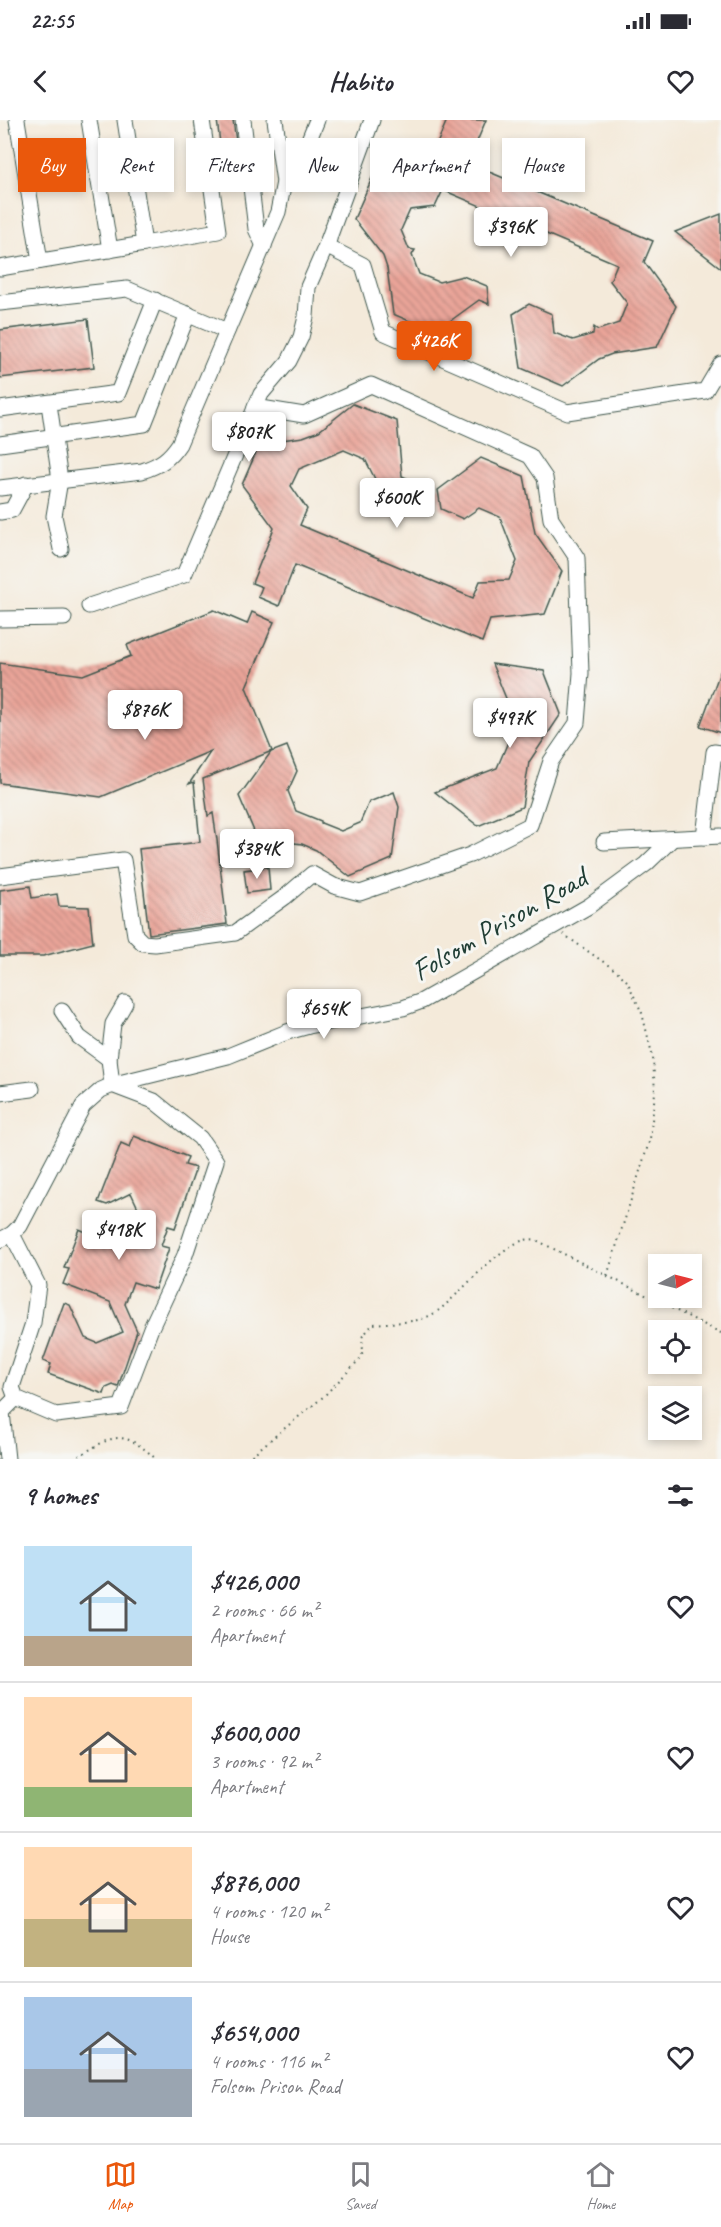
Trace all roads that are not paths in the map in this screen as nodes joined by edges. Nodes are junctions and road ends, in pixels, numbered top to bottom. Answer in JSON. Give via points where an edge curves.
{"nodes":[{"id":1,"x":17,"y":120,"type":"edge"},
{"id":2,"x":89,"y":120,"type":"edge"},
{"id":3,"x":125,"y":120,"type":"edge"},
{"id":4,"x":202,"y":120,"type":"edge"},
{"id":5,"x":243,"y":120,"type":"edge"},
{"id":6,"x":275,"y":120,"type":"edge"},
{"id":7,"x":317,"y":120,"type":"edge"},
{"id":8,"x":372,"y":120,"type":"edge"},
{"id":9,"x":284,"y":182,"type":"junction"},
{"id":10,"x":329,"y":239,"type":"junction"},
{"id":11,"x":144,"y":244,"type":"junction"},
{"id":12,"x":264,"y":246,"type":"junction"},
{"id":13,"x":110,"y":250,"type":"junction"},
{"id":14,"x":40,"y":261,"type":"junction"},
{"id":15,"x":0,"y":268,"type":"edge"},
{"id":16,"x":155,"y":300,"type":"junction"},
{"id":17,"x":0,"y":303,"type":"edge"},
{"id":18,"x":188,"y":314,"type":"junction"},
{"id":19,"x":227,"y":331,"type":"junction"},
{"id":20,"x":721,"y":364,"type":"edge"},
{"id":21,"x":49,"y":404,"type":"junction"},
{"id":22,"x":255,"y":407,"type":"junction"},
{"id":23,"x":0,"y":409,"type":"edge"},
{"id":24,"x":53,"y":438,"type":"junction"},
{"id":25,"x":0,"y":444,"type":"edge"},
{"id":26,"x":60,"y":480,"type":"junction"},
{"id":27,"x":26,"y":484,"type":"junction"},
{"id":28,"x":0,"y":488,"type":"edge"},
{"id":29,"x":0,"y":512,"type":"edge"},
{"id":30,"x":61,"y":549,"type":"dead end"},
{"id":31,"x":89,"y":606,"type":"dead end"},
{"id":32,"x":64,"y":618,"type":"dead end"},
{"id":33,"x":0,"y":619,"type":"edge"},
{"id":34,"x":721,"y":753,"type":"edge"},
{"id":35,"x":721,"y":836,"type":"edge"},
{"id":36,"x":704,"y":837,"type":"junction"},
{"id":37,"x":671,"y":840,"type":"junction"},
{"id":38,"x":604,"y":842,"type":"dead end"},
{"id":39,"x":0,"y":876,"type":"edge"},
{"id":40,"x":125,"y":1004,"type":"dead end"},
{"id":41,"x":62,"y":1011,"type":"dead end"},
{"id":42,"x":109,"y":1059,"type":"junction"},
{"id":43,"x":112,"y":1085,"type":"junction"},
{"id":44,"x":32,"y":1089,"type":"dead end"},
{"id":45,"x":0,"y":1093,"type":"edge"},
{"id":46,"x":6,"y":1237,"type":"edge"},
{"id":47,"x":16,"y":1398,"type":"junction"},
{"id":48,"x":8,"y":1459,"type":"edge"}],
"edges":[{"from":1,"to":14,"type":"street"},
{"from":2,"to":13,"type":"street"},
{"from":3,"to":11,"type":"street"},
{"from":4,"to":11,"type":"street","via":[[218,231]]},
{"from":5,"to":12,"type":"street","via":[[256,229]]},
{"from":6,"to":9,"type":"street"},
{"from":7,"to":9,"type":"street","via":[[299,164]]},
{"from":8,"to":10,"type":"street"},
{"from":9,"to":12,"type":"street","via":[[278,212]]},
{"from":10,"to":20,"type":"street","via":[[326,246],[363,265],[383,332],[567,412],[705,391]]},
{"from":10,"to":22,"type":"street","via":[[308,287],[301,337],[289,361]]},
{"from":11,"to":13,"type":"street"},
{"from":12,"to":19,"type":"street"},
{"from":13,"to":14,"type":"street"},
{"from":14,"to":15,"type":"street"},
{"from":16,"to":17,"type":"street","via":[[127,289]]},
{"from":16,"to":18,"type":"street"},
{"from":16,"to":21,"type":"street","via":[[118,393]]},
{"from":18,"to":19,"type":"street"},
{"from":18,"to":24,"type":"street","via":[[144,424]]},
{"from":19,"to":26,"type":"street","via":[[179,444],[169,458],[142,471]]},
{"from":21,"to":23,"type":"street"},
{"from":21,"to":24,"type":"street"},
{"from":22,"to":31,"type":"street","via":[[184,575]]},
{"from":22,"to":39,"type":"street","via":[[304,415],[371,385],[530,456],[545,478],[551,519],[577,558],[581,673],[577,723],[551,761],[530,825],[470,855],[360,893],[334,886],[312,874],[235,933],[155,944],[143,943],[135,935],[123,860]]},
{"from":24,"to":25,"type":"street"},
{"from":24,"to":26,"type":"street"},
{"from":26,"to":27,"type":"street"},
{"from":26,"to":30,"type":"street","via":[[54,516]]},
{"from":27,"to":28,"type":"street"},
{"from":27,"to":29,"type":"street","via":[[12,510]]},
{"from":32,"to":33,"type":"street"},
{"from":34,"to":36,"type":"street","via":[[714,752]]},
{"from":35,"to":36,"type":"street"},
{"from":36,"to":37,"type":"street"},
{"from":37,"to":38,"type":"street"},
{"from":37,"to":43,"type":"street","name":"Folsom Prison Road","via":[[618,886],[422,1001],[298,1029],[228,1056]]},
{"from":40,"to":42,"type":"street","via":[[113,1024]]},
{"from":41,"to":42,"type":"street","via":[[79,1037]]},
{"from":42,"to":43,"type":"street"},
{"from":43,"to":46,"type":"street","name":"Folsom Prison Road","via":[[83,1106],[27,1216]]},
{"from":43,"to":47,"type":"street","via":[[154,1101],[200,1138],[216,1161],[185,1255],[121,1407],[56,1415]]},
{"from":44,"to":45,"type":"street"},
{"from":46,"to":47,"type":"street","via":[[38,1285],[33,1323],[12,1387]]},
{"from":47,"to":48,"type":"street","via":[[2,1412]]}]}
